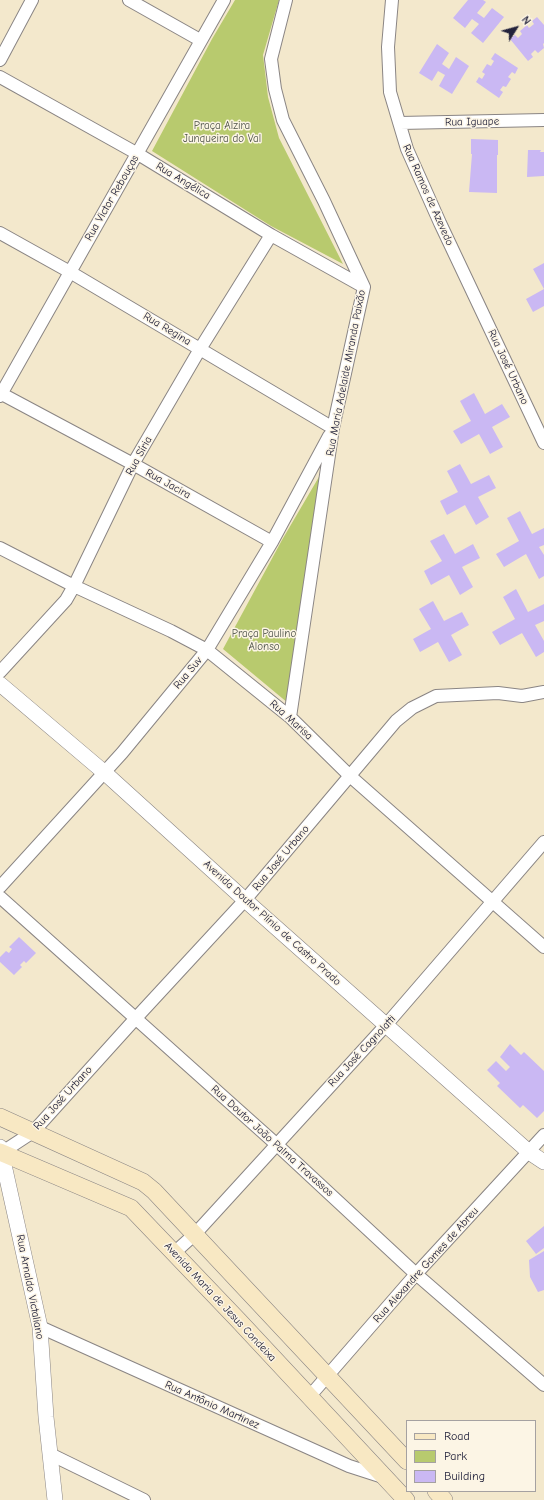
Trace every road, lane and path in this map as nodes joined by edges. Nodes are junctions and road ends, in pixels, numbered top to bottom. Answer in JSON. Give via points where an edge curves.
{"nodes":[{"id":1,"x":32,"y":0,"type":"edge"},
{"id":2,"x":129,"y":0,"type":"edge"},
{"id":3,"x":224,"y":0,"type":"edge"},
{"id":4,"x":286,"y":0,"type":"edge"},
{"id":5,"x":392,"y":0,"type":"edge"},
{"id":6,"x":200,"y":40,"type":"junction"},
{"id":7,"x":0,"y":60,"type":"edge"},
{"id":8,"x":0,"y":77,"type":"edge"},
{"id":9,"x":544,"y":120,"type":"edge"},
{"id":10,"x":400,"y":123,"type":"junction"},
{"id":11,"x":138,"y":154,"type":"junction"},
{"id":12,"x":0,"y":232,"type":"edge"},
{"id":13,"x":271,"y":235,"type":"junction"},
{"id":14,"x":70,"y":272,"type":"junction"},
{"id":15,"x":364,"y":287,"type":"junction"},
{"id":16,"x":472,"y":291,"type":"joint"},
{"id":17,"x":200,"y":349,"type":"junction"},
{"id":18,"x":0,"y":394,"type":"edge"},
{"id":19,"x":333,"y":428,"type":"junction"},
{"id":20,"x":544,"y":443,"type":"edge"},
{"id":21,"x":133,"y":464,"type":"junction"},
{"id":22,"x":272,"y":542,"type":"junction"},
{"id":23,"x":0,"y":548,"type":"edge"},
{"id":24,"x":74,"y":586,"type":"junction"},
{"id":25,"x":207,"y":650,"type":"junction"},
{"id":26,"x":0,"y":672,"type":"edge"},
{"id":27,"x":0,"y":684,"type":"edge"},
{"id":28,"x":544,"y":692,"type":"edge"},
{"id":29,"x":290,"y":717,"type":"junction"},
{"id":30,"x":105,"y":773,"type":"junction"},
{"id":31,"x":350,"y":776,"type":"junction"},
{"id":32,"x":544,"y":842,"type":"edge"},
{"id":33,"x":0,"y":887,"type":"edge"},
{"id":34,"x":0,"y":897,"type":"edge"},
{"id":35,"x":245,"y":900,"type":"junction"},
{"id":36,"x":493,"y":902,"type":"junction"},
{"id":37,"x":544,"y":947,"type":"edge"},
{"id":38,"x":136,"y":1018,"type":"junction"},
{"id":39,"x":386,"y":1025,"type":"junction"},
{"id":40,"x":0,"y":1117,"type":"edge"},
{"id":41,"x":33,"y":1132,"type":"junction"},
{"id":42,"x":544,"y":1136,"type":"edge"},
{"id":43,"x":276,"y":1144,"type":"junction"},
{"id":44,"x":0,"y":1151,"type":"edge"},
{"id":45,"x":529,"y":1152,"type":"junction"},
{"id":46,"x":544,"y":1162,"type":"edge"},
{"id":47,"x":195,"y":1234,"type":"junction"},
{"id":48,"x":174,"y":1253,"type":"junction"},
{"id":49,"x":416,"y":1274,"type":"junction"},
{"id":50,"x":40,"y":1327,"type":"junction"},
{"id":51,"x":327,"y":1377,"type":"junction"},
{"id":52,"x":544,"y":1385,"type":"edge"},
{"id":53,"x":309,"y":1397,"type":"junction"},
{"id":54,"x":50,"y":1454,"type":"junction"},
{"id":55,"x":406,"y":1460,"type":"edge"},
{"id":56,"x":386,"y":1478,"type":"junction"},
{"id":57,"x":437,"y":1492,"type":"edge"},
{"id":58,"x":55,"y":1500,"type":"edge"},
{"id":59,"x":144,"y":1500,"type":"edge"},
{"id":60,"x":406,"y":1500,"type":"edge"},
{"id":61,"x":444,"y":1500,"type":"edge"}],
"edges":[{"from":1,"to":7,"type":"street"},
{"from":2,"to":6,"type":"street"},
{"from":3,"to":6,"type":"street","name":"Rua Victor Rebouças"},
{"from":4,"to":15,"type":"street","name":"Rua Maria Adelaide Miranda Paixão","via":[[271,59],[274,89],[283,120]]},
{"from":5,"to":10,"type":"street","name":"Rua Ramos de Azevedo","via":[[388,47],[390,92]]},
{"from":6,"to":11,"type":"street","name":"Rua Victor Rebouças"},
{"from":8,"to":11,"type":"street","name":"Rua Angélica"},
{"from":9,"to":10,"type":"street","name":"Rua Iguape"},
{"from":10,"to":16,"type":"street","name":"Rua Ramos de Azevedo","via":[[407,149]]},
{"from":11,"to":13,"type":"street","name":"Rua Angélica"},
{"from":11,"to":14,"type":"street","name":"Rua Victor Rebouças"},
{"from":12,"to":14,"type":"street","name":"Rua Regina"},
{"from":13,"to":15,"type":"street","name":"Rua Angélica"},
{"from":13,"to":17,"type":"street","name":"Rua Síria"},
{"from":14,"to":17,"type":"street","name":"Rua Regina"},
{"from":14,"to":18,"type":"street","name":"Rua Victor Rebouças"},
{"from":15,"to":19,"type":"street","name":"Rua Maria Adelaide Miranda Paixão"},
{"from":16,"to":20,"type":"street","name":"Rua José Urbano"},
{"from":17,"to":19,"type":"street","name":"Rua Regina"},
{"from":17,"to":21,"type":"street","name":"Rua Síria"},
{"from":18,"to":21,"type":"street","name":"Rua Jacira"},
{"from":19,"to":22,"type":"street","name":"Rua Suv"},
{"from":19,"to":29,"type":"street","name":"Rua Maria Adelaide Miranda Paixão"},
{"from":21,"to":22,"type":"street","name":"Rua Jacira"},
{"from":21,"to":24,"type":"street","name":"Rua Síria"},
{"from":22,"to":25,"type":"street","name":"Rua Suv"},
{"from":23,"to":24,"type":"street","name":"Rua Marisa"},
{"from":24,"to":25,"type":"street","name":"Rua Marisa"},
{"from":24,"to":26,"type":"street","name":"Rua Síria","via":[[66,600]]},
{"from":25,"to":29,"type":"street","name":"Rua Marisa"},
{"from":25,"to":30,"type":"street","name":"Rua Suv"},
{"from":27,"to":30,"type":"street","name":"Avenida Doutor Plínio de Castro Prado"},
{"from":28,"to":31,"type":"street","name":"Rua José Urbano","via":[[522,696],[498,693],[436,696],[412,708],[396,721]]},
{"from":29,"to":31,"type":"street","name":"Rua Marisa"},
{"from":30,"to":33,"type":"street","name":"Rua Suv"},
{"from":30,"to":35,"type":"street","name":"Avenida Doutor Plínio de Castro Prado"},
{"from":31,"to":35,"type":"street","name":"Rua José Urbano"},
{"from":31,"to":36,"type":"street","name":"Rua Marisa"},
{"from":32,"to":36,"type":"street","name":"Rua José Cagnolatti"},
{"from":34,"to":38,"type":"street","name":"Rua Doutor João Palma Travassos"},
{"from":35,"to":38,"type":"street","name":"Rua José Urbano"},
{"from":35,"to":39,"type":"street","name":"Avenida Doutor Plínio de Castro Prado"},
{"from":36,"to":37,"type":"street","name":"Rua Marisa"},
{"from":36,"to":39,"type":"street","name":"Rua José Cagnolatti"},
{"from":38,"to":41,"type":"street","name":"Rua José Urbano"},
{"from":38,"to":43,"type":"street","name":"Rua Doutor João Palma Travassos"},
{"from":39,"to":43,"type":"street","name":"Rua José Cagnolatti"},
{"from":39,"to":45,"type":"street","name":"Avenida Doutor Plínio de Castro Prado"},
{"from":40,"to":41,"type":"main road"},
{"from":41,"to":44,"type":"street","name":"Rua José Urbano"},
{"from":41,"to":47,"type":"main road","via":[[143,1182]]},
{"from":42,"to":45,"type":"street","name":"Rua Alexandre Gomes de Abreu"},
{"from":43,"to":47,"type":"street","name":"Rua José Cagnolatti"},
{"from":43,"to":49,"type":"street","name":"Rua Doutor João Palma Travassos"},
{"from":44,"to":48,"type":"main road","name":"Avenida Maria de Jesus Condeixa","via":[[132,1208]]},
{"from":44,"to":50,"type":"street","name":"Rua Arnaldo Victaliano"},
{"from":45,"to":46,"type":"street","name":"Avenida Doutor Plínio de Castro Prado"},
{"from":45,"to":49,"type":"street","name":"Rua Alexandre Gomes de Abreu"},
{"from":47,"to":48,"type":"street","name":"Rua José Cagnolatti"},
{"from":47,"to":51,"type":"main road"},
{"from":48,"to":53,"type":"main road","name":"Avenida Maria de Jesus Condeixa"},
{"from":49,"to":51,"type":"street","name":"Rua Alexandre Gomes de Abreu"},
{"from":49,"to":52,"type":"street","name":"Rua Doutor João Palma Travassos"},
{"from":50,"to":54,"type":"street","name":"Rua Arnaldo Victaliano"},
{"from":50,"to":56,"type":"street","name":"Rua Antônio Martinez","via":[[349,1466]]},
{"from":51,"to":53,"type":"street","name":"Rua Alexandre Gomes de Abreu"},
{"from":51,"to":55,"type":"main road"},
{"from":53,"to":56,"type":"main road","name":"Avenida Maria de Jesus Condeixa"},
{"from":54,"to":58,"type":"street","name":"Rua Arnaldo Victaliano"},
{"from":54,"to":59,"type":"street"},
{"from":56,"to":60,"type":"main road","name":"Avenida Maria de Jesus Condeixa"},
{"from":57,"to":61,"type":"main road"}]}
